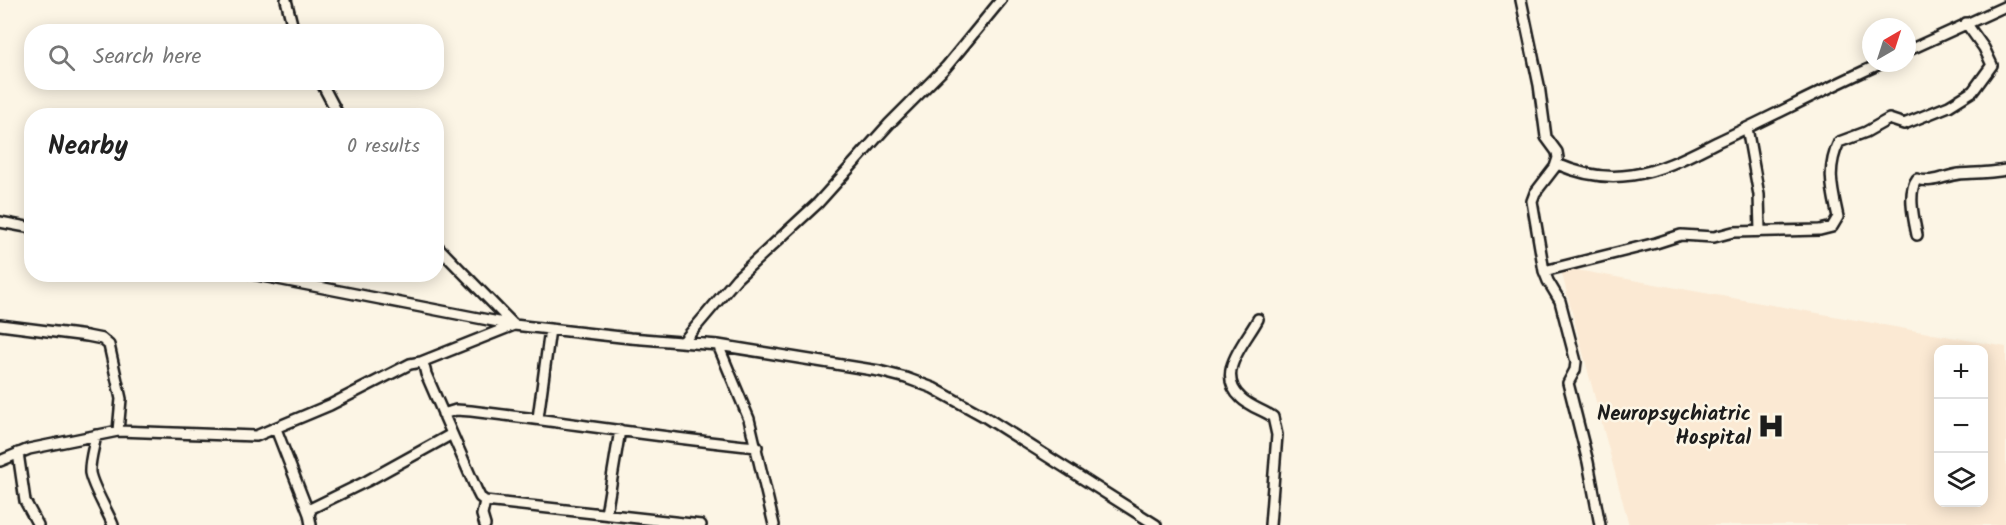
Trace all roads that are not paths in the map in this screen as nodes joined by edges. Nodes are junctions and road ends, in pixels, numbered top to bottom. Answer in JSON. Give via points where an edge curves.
{"nodes":[{"id":1,"x":286,"y":0,"type":"edge"},
{"id":2,"x":1000,"y":0,"type":"edge"},
{"id":3,"x":1521,"y":0,"type":"edge"},
{"id":4,"x":2006,"y":6,"type":"edge"},
{"id":5,"x":1966,"y":23,"type":"junction"},
{"id":6,"x":292,"y":24,"type":"edge"},
{"id":7,"x":1916,"y":47,"type":"edge"},
{"id":8,"x":1862,"y":72,"type":"edge"},
{"id":9,"x":325,"y":90,"type":"edge"},
{"id":10,"x":335,"y":108,"type":"edge"},
{"id":11,"x":1747,"y":128,"type":"junction"},
{"id":12,"x":1557,"y":164,"type":"junction"},
{"id":13,"x":2006,"y":170,"type":"edge"},
{"id":14,"x":0,"y":222,"type":"edge"},
{"id":15,"x":24,"y":226,"type":"edge"},
{"id":16,"x":1761,"y":231,"type":"junction"},
{"id":17,"x":1917,"y":235,"type":"dead end"},
{"id":18,"x":444,"y":253,"type":"edge"},
{"id":19,"x":1544,"y":271,"type":"junction"},
{"id":20,"x":293,"y":282,"type":"edge"},
{"id":21,"x":1258,"y":319,"type":"dead end"},
{"id":22,"x":0,"y":325,"type":"edge"},
{"id":23,"x":514,"y":325,"type":"junction"},
{"id":24,"x":550,"y":329,"type":"junction"},
{"id":25,"x":683,"y":342,"type":"junction"},
{"id":26,"x":717,"y":345,"type":"junction"},
{"id":27,"x":421,"y":362,"type":"junction"},
{"id":28,"x":443,"y":414,"type":"junction"},
{"id":29,"x":538,"y":418,"type":"junction"},
{"id":30,"x":276,"y":429,"type":"junction"},
{"id":31,"x":620,"y":430,"type":"junction"},
{"id":32,"x":118,"y":431,"type":"junction"},
{"id":33,"x":452,"y":434,"type":"junction"},
{"id":34,"x":96,"y":435,"type":"junction"},
{"id":35,"x":757,"y":447,"type":"junction"},
{"id":36,"x":18,"y":453,"type":"junction"},
{"id":37,"x":0,"y":461,"type":"edge"},
{"id":38,"x":485,"y":501,"type":"junction"},
{"id":39,"x":309,"y":514,"type":"junction"},
{"id":40,"x":606,"y":514,"type":"junction"},
{"id":41,"x":38,"y":525,"type":"edge"},
{"id":42,"x":113,"y":525,"type":"edge"},
{"id":43,"x":311,"y":525,"type":"edge"},
{"id":44,"x":484,"y":525,"type":"edge"},
{"id":45,"x":694,"y":525,"type":"edge"},
{"id":46,"x":774,"y":525,"type":"edge"},
{"id":47,"x":1156,"y":525,"type":"edge"},
{"id":48,"x":1270,"y":525,"type":"edge"},
{"id":49,"x":1600,"y":525,"type":"edge"}],
"edges":[{"from":1,"to":6,"type":"street"},
{"from":2,"to":25,"type":"street","via":[[946,68],[818,203],[737,278]]},
{"from":3,"to":12,"type":"street","via":[[1546,137],[1557,152]]},
{"from":4,"to":5,"type":"street"},
{"from":5,"to":7,"type":"street"},
{"from":5,"to":16,"type":"street","via":[[1992,65],[1973,91],[1949,106],[1904,124],[1889,119],[1839,142],[1830,173],[1838,217],[1832,227]]},
{"from":8,"to":11,"type":"street"},
{"from":9,"to":10,"type":"street"},
{"from":11,"to":12,"type":"street","via":[[1669,164],[1633,175],[1596,177]]},
{"from":11,"to":16,"type":"street"},
{"from":12,"to":19,"type":"street","via":[[1532,201]]},
{"from":13,"to":17,"type":"street","via":[[1914,181]]},
{"from":14,"to":15,"type":"street"},
{"from":16,"to":19,"type":"street","via":[[1714,237],[1681,235]]},
{"from":18,"to":23,"type":"street"},
{"from":19,"to":49,"type":"street","via":[[1560,302],[1576,362],[1568,382]]},
{"from":20,"to":23,"type":"street"},
{"from":21,"to":48,"type":"street","via":[[1234,356],[1231,378],[1241,399],[1273,417],[1276,426]]},
{"from":22,"to":32,"type":"street","via":[[87,336],[109,345],[121,390]]},
{"from":23,"to":24,"type":"street"},
{"from":23,"to":27,"type":"street"},
{"from":24,"to":25,"type":"street"},
{"from":24,"to":29,"type":"street"},
{"from":25,"to":26,"type":"street"},
{"from":26,"to":35,"type":"street","via":[[742,398]]},
{"from":26,"to":47,"type":"street","via":[[879,371],[918,382],[982,415]]},
{"from":27,"to":28,"type":"street"},
{"from":27,"to":30,"type":"street"},
{"from":28,"to":29,"type":"street","via":[[456,410]]},
{"from":28,"to":33,"type":"street"},
{"from":29,"to":31,"type":"street"},
{"from":30,"to":32,"type":"street","via":[[256,436]]},
{"from":30,"to":39,"type":"street"},
{"from":31,"to":35,"type":"street"},
{"from":31,"to":40,"type":"street"},
{"from":32,"to":34,"type":"street"},
{"from":33,"to":38,"type":"street"},
{"from":33,"to":39,"type":"street","via":[[312,508]]},
{"from":34,"to":36,"type":"street"},
{"from":34,"to":42,"type":"street","via":[[90,471]]},
{"from":35,"to":46,"type":"street"},
{"from":36,"to":37,"type":"street"},
{"from":36,"to":41,"type":"street","via":[[25,501]]},
{"from":38,"to":40,"type":"street"},
{"from":38,"to":44,"type":"street"},
{"from":39,"to":43,"type":"street"},
{"from":40,"to":45,"type":"street"}]}
